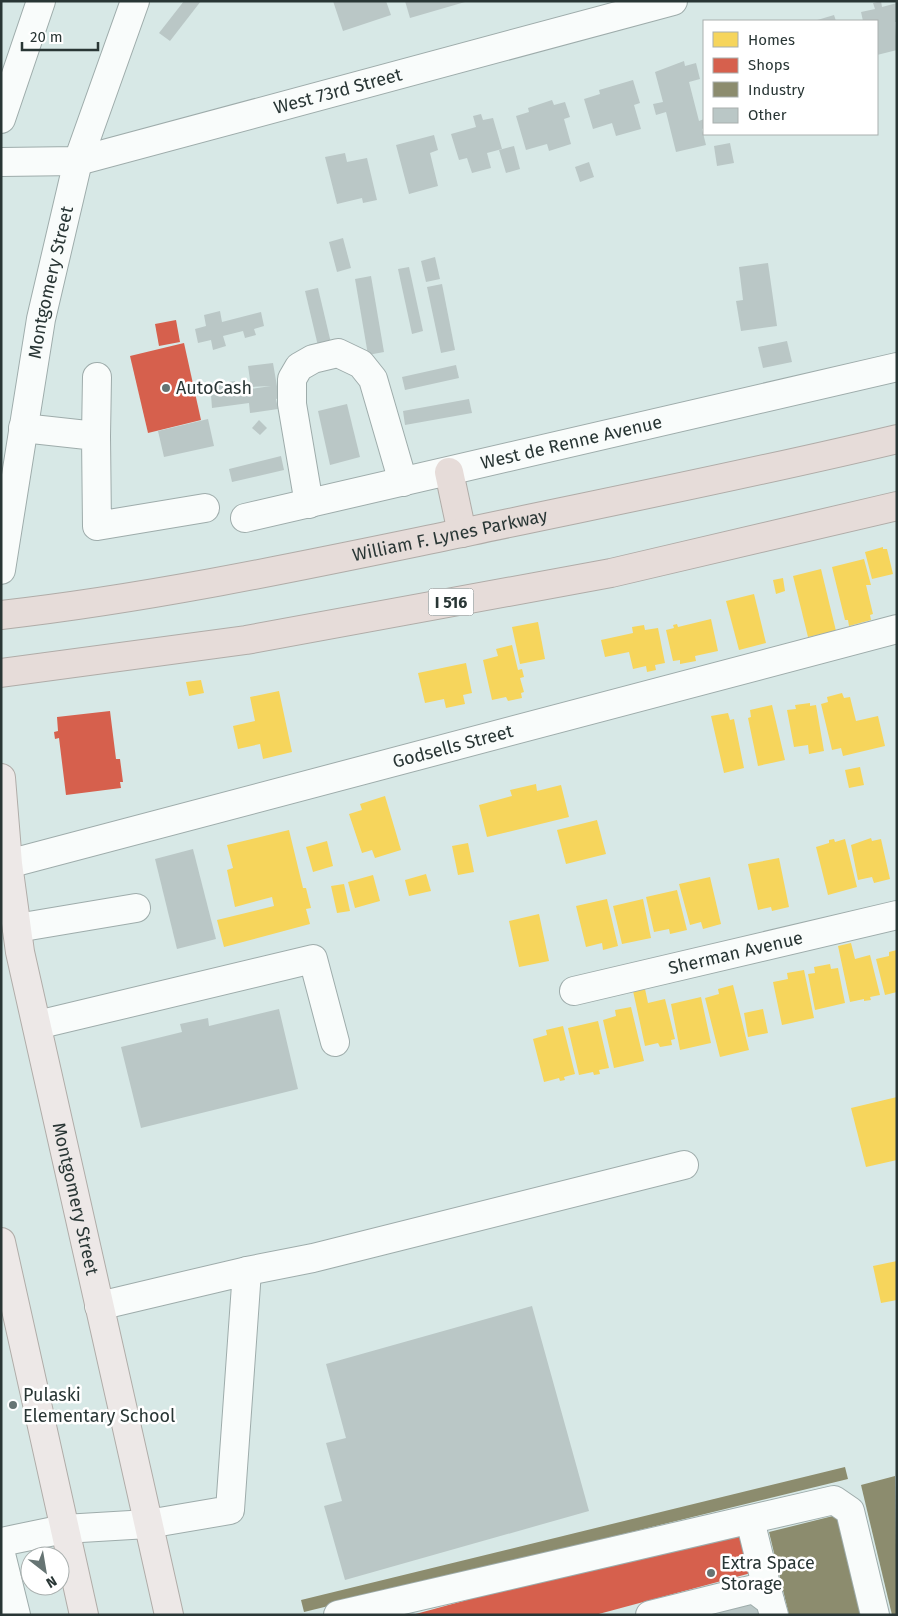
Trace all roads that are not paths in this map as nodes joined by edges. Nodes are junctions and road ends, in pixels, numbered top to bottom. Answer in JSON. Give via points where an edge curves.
{"nodes":[{"id":1,"x":41,"y":1,"type":"edge"},
{"id":2,"x":135,"y":1,"type":"edge"},
{"id":3,"x":673,"y":1,"type":"edge"},
{"id":4,"x":1,"y":119,"type":"edge"},
{"id":5,"x":78,"y":161,"type":"junction"},
{"id":6,"x":1,"y":162,"type":"edge"},
{"id":7,"x":897,"y":367,"type":"edge"},
{"id":8,"x":97,"y":377,"type":"dead end"},
{"id":9,"x":23,"y":428,"type":"junction"},
{"id":10,"x":96,"y":436,"type":"junction"},
{"id":11,"x":897,"y":439,"type":"edge"},
{"id":12,"x":449,"y":472,"type":"junction"},
{"id":13,"x":403,"y":482,"type":"junction"},
{"id":14,"x":308,"y":504,"type":"junction"},
{"id":15,"x":897,"y":506,"type":"edge"},
{"id":16,"x":205,"y":508,"type":"dead end"},
{"id":17,"x":245,"y":518,"type":"dead end"},
{"id":18,"x":462,"y":533,"type":"junction"},
{"id":19,"x":1,"y":570,"type":"edge"},
{"id":20,"x":1,"y":615,"type":"edge"},
{"id":21,"x":897,"y":629,"type":"edge"},
{"id":22,"x":1,"y":672,"type":"edge"},
{"id":23,"x":1,"y":778,"type":"edge"},
{"id":24,"x":8,"y":864,"type":"junction"},
{"id":25,"x":136,"y":908,"type":"dead end"},
{"id":26,"x":897,"y":915,"type":"edge"},
{"id":27,"x":17,"y":928,"type":"junction"},
{"id":28,"x":574,"y":991,"type":"dead end"},
{"id":29,"x":37,"y":1025,"type":"junction"},
{"id":30,"x":334,"y":1042,"type":"dead end"},
{"id":31,"x":684,"y":1166,"type":"dead end"},
{"id":32,"x":1,"y":1242,"type":"edge"},
{"id":33,"x":247,"y":1271,"type":"junction"},
{"id":34,"x":7,"y":1298,"type":"edge"},
{"id":35,"x":99,"y":1306,"type":"junction"},
{"id":36,"x":750,"y":1520,"type":"junction"},
{"id":37,"x":148,"y":1524,"type":"junction"},
{"id":38,"x":64,"y":1529,"type":"junction"},
{"id":39,"x":1,"y":1542,"type":"edge"},
{"id":40,"x":1,"y":1554,"type":"edge"},
{"id":41,"x":772,"y":1608,"type":"edge"},
{"id":42,"x":16,"y":1615,"type":"edge"},
{"id":43,"x":84,"y":1615,"type":"edge"},
{"id":44,"x":169,"y":1615,"type":"edge"},
{"id":45,"x":338,"y":1615,"type":"edge"},
{"id":46,"x":650,"y":1615,"type":"edge"},
{"id":47,"x":875,"y":1615,"type":"edge"}],
"edges":[{"from":1,"to":4,"type":"street"},
{"from":2,"to":5,"type":"street","name":"Montgomery Street"},
{"from":3,"to":5,"type":"street","name":"West 73rd Street"},
{"from":5,"to":6,"type":"street","name":"West 73rd Street"},
{"from":5,"to":9,"type":"street","name":"Montgomery Street","via":[[41,319]]},
{"from":7,"to":12,"type":"street","name":"West de Renne Avenue"},
{"from":8,"to":10,"type":"street"},
{"from":9,"to":10,"type":"street"},
{"from":9,"to":19,"type":"street","name":"Montgomery Street"},
{"from":10,"to":16,"type":"street","via":[[98,526]]},
{"from":11,"to":18,"type":"highway","name":"William F. Lynes Parkway"},
{"from":12,"to":13,"type":"street","name":"West de Renne Avenue"},
{"from":12,"to":18,"type":"highway"},
{"from":13,"to":14,"type":"street","name":"West de Renne Avenue"},
{"from":13,"to":14,"type":"street","via":[[373,379],[361,364],[338,353],[313,359],[299,367],[292,379],[292,404]]},
{"from":14,"to":17,"type":"street","name":"West de Renne Avenue"},
{"from":15,"to":22,"type":"highway","number":"I 516","via":[[611,573],[246,640]]},
{"from":18,"to":20,"type":"highway","name":"William F. Lynes Parkway","via":[[318,563],[72,607]]},
{"from":21,"to":24,"type":"street","name":"Godsells Street"},
{"from":23,"to":24,"type":"main road","name":"Montgomery Street"},
{"from":24,"to":27,"type":"main road","name":"Montgomery Street"},
{"from":25,"to":27,"type":"street"},
{"from":26,"to":28,"type":"street","name":"Sherman Avenue"},
{"from":27,"to":29,"type":"main road","name":"Montgomery Street"},
{"from":29,"to":30,"type":"street","via":[[313,959]]},
{"from":29,"to":35,"type":"main road","name":"Montgomery Street"},
{"from":31,"to":33,"type":"street","via":[[313,1258]]},
{"from":32,"to":34,"type":"main road"},
{"from":33,"to":35,"type":"street"},
{"from":33,"to":37,"type":"street","via":[[230,1510]]},
{"from":34,"to":38,"type":"main road"},
{"from":35,"to":37,"type":"main road","name":"Montgomery Street"},
{"from":36,"to":41,"type":"street"},
{"from":36,"to":45,"type":"street"},
{"from":36,"to":47,"type":"street","via":[[834,1500],[850,1511]]},
{"from":37,"to":38,"type":"street"},
{"from":37,"to":44,"type":"main road","name":"Montgomery Street"},
{"from":38,"to":39,"type":"street"},
{"from":38,"to":43,"type":"main road"},
{"from":40,"to":42,"type":"street"},
{"from":41,"to":46,"type":"street","via":[[754,1589]]}]}
